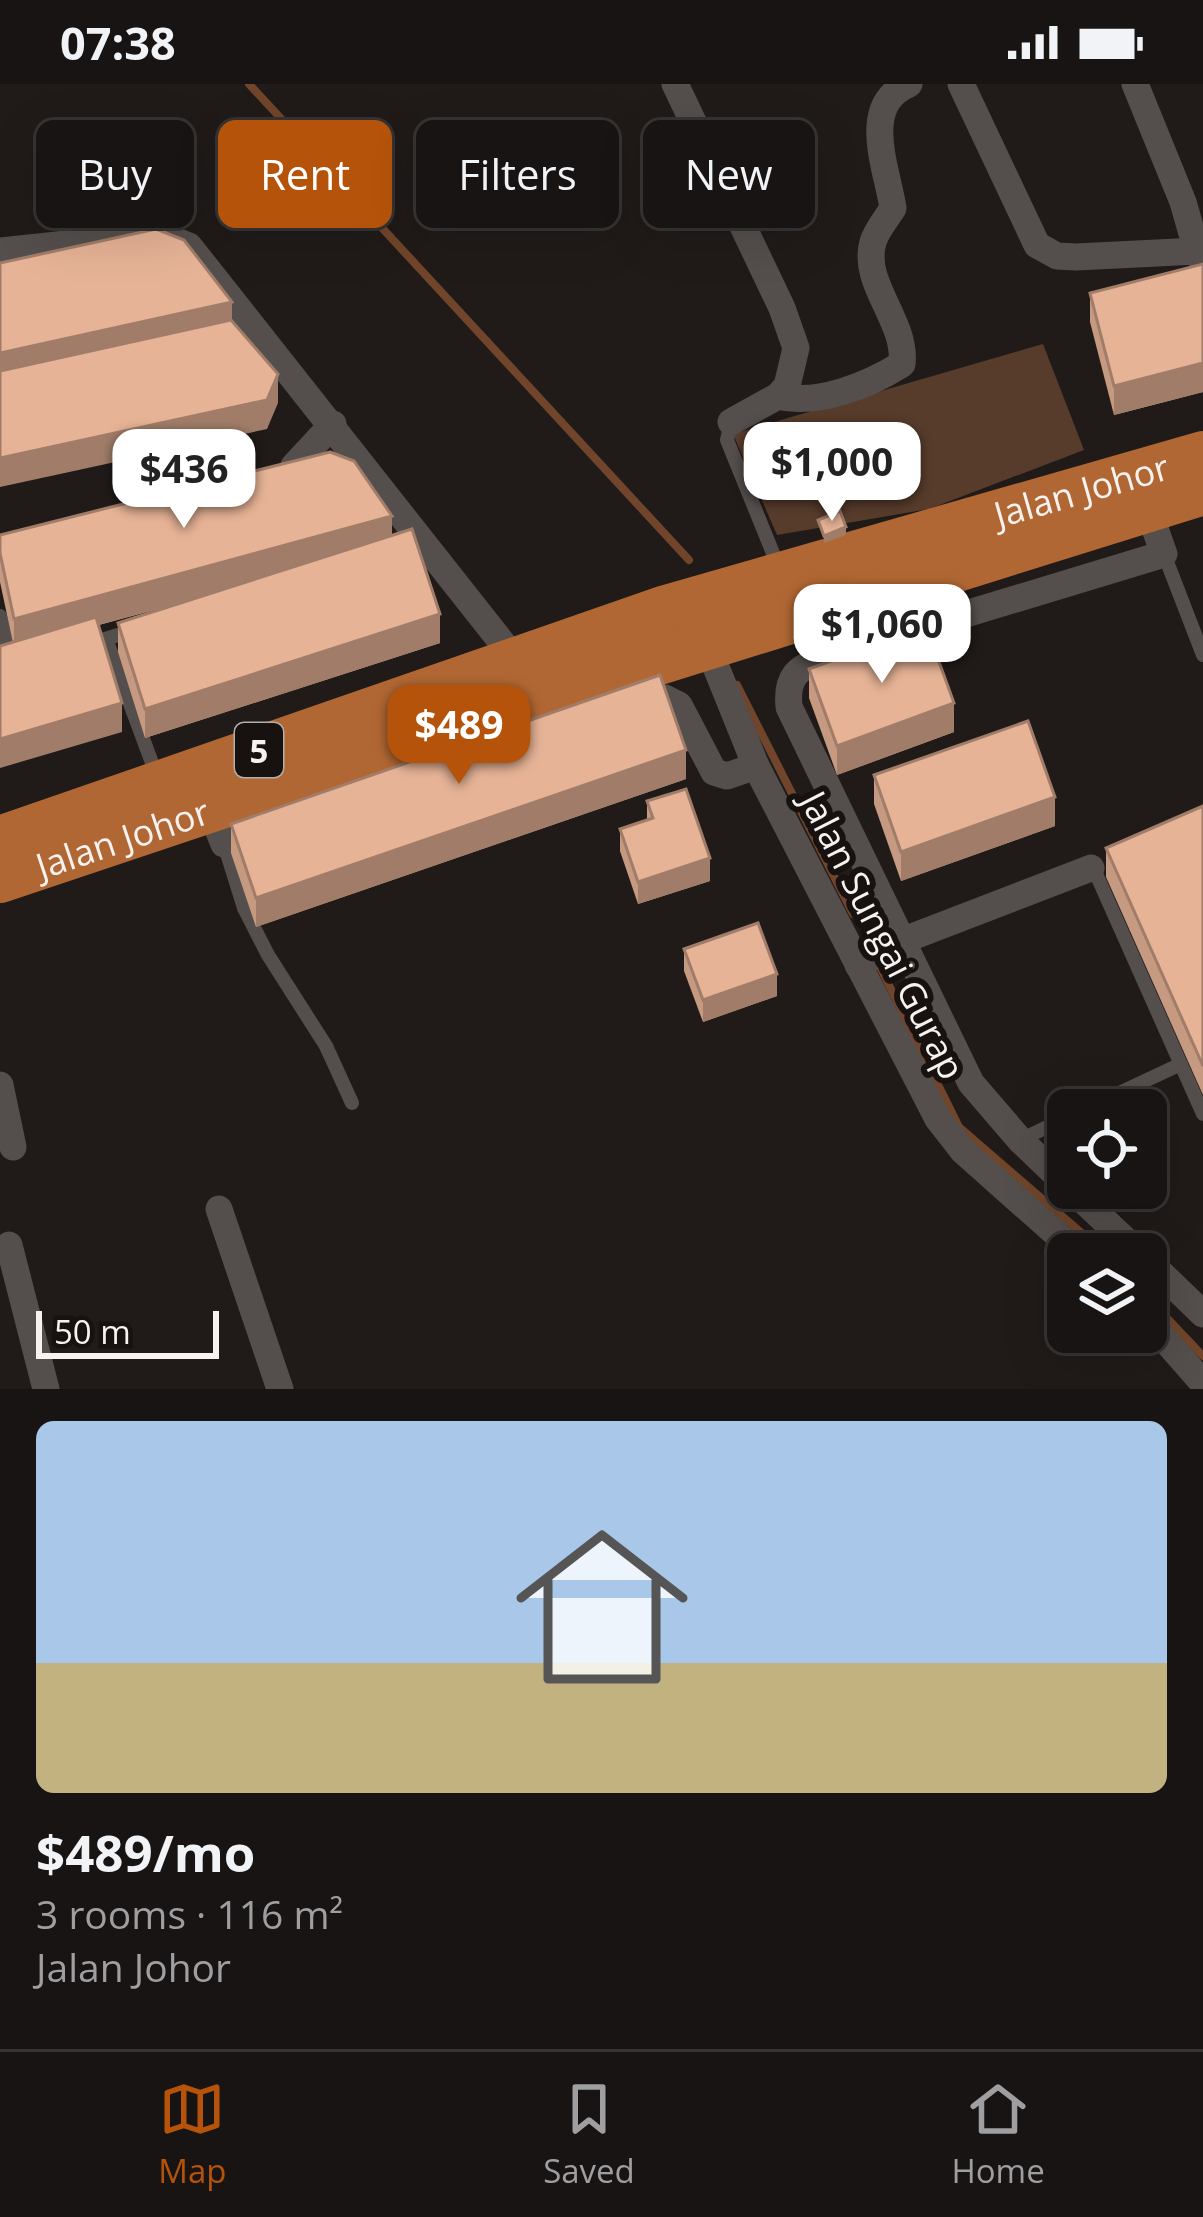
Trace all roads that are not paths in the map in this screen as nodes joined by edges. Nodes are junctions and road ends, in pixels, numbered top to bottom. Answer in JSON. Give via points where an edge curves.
{"nodes":[{"id":1,"x":675,"y":84,"type":"edge"},
{"id":2,"x":908,"y":84,"type":"edge"},
{"id":3,"x":961,"y":84,"type":"edge"},
{"id":4,"x":1135,"y":84,"type":"edge"},
{"id":5,"x":0,"y":251,"type":"edge"},
{"id":6,"x":1200,"y":257,"type":"edge"},
{"id":7,"x":778,"y":396,"type":"junction"},
{"id":8,"x":730,"y":422,"type":"joint"},
{"id":9,"x":333,"y":424,"type":"junction"},
{"id":10,"x":1203,"y":455,"type":"edge"},
{"id":11,"x":367,"y":467,"type":"junction"},
{"id":12,"x":1203,"y":491,"type":"edge"},
{"id":13,"x":1147,"y":506,"type":"junction"},
{"id":14,"x":1164,"y":554,"type":"junction"},
{"id":15,"x":782,"y":574,"type":"junction"},
{"id":16,"x":0,"y":616,"type":"edge"},
{"id":17,"x":699,"y":624,"type":"junction"},
{"id":18,"x":152,"y":625,"type":"edge"},
{"id":19,"x":106,"y":639,"type":"junction"},
{"id":20,"x":68,"y":650,"type":"edge"},
{"id":21,"x":1203,"y":655,"type":"edge"},
{"id":22,"x":31,"y":661,"type":"edge"},
{"id":23,"x":6,"y":668,"type":"edge"},
{"id":24,"x":526,"y":680,"type":"junction"},
{"id":25,"x":613,"y":713,"type":"edge"},
{"id":26,"x":756,"y":766,"type":"junction"},
{"id":27,"x":159,"y":784,"type":"junction"},
{"id":28,"x":284,"y":823,"type":"edge"},
{"id":29,"x":217,"y":827,"type":"junction"},
{"id":30,"x":0,"y":840,"type":"edge"},
{"id":31,"x":1101,"y":864,"type":"joint"},
{"id":32,"x":0,"y":879,"type":"edge"},
{"id":33,"x":904,"y":940,"type":"junction"},
{"id":34,"x":858,"y":965,"type":"junction"},
{"id":35,"x":1181,"y":1064,"type":"junction"},
{"id":36,"x":0,"y":1085,"type":"edge"},
{"id":37,"x":1128,"y":1089,"type":"edge"},
{"id":38,"x":352,"y":1103,"type":"dead end"},
{"id":39,"x":1203,"y":1114,"type":"edge"},
{"id":40,"x":1047,"y":1127,"type":"edge"},
{"id":41,"x":1020,"y":1140,"type":"junction"},
{"id":42,"x":13,"y":1147,"type":"dead end"},
{"id":43,"x":1047,"y":1166,"type":"edge"},
{"id":44,"x":219,"y":1209,"type":"dead end"},
{"id":45,"x":1092,"y":1209,"type":"edge"},
{"id":46,"x":1055,"y":1233,"type":"edge"},
{"id":47,"x":1118,"y":1233,"type":"edge"},
{"id":48,"x":9,"y":1245,"type":"dead end"},
{"id":49,"x":1167,"y":1279,"type":"edge"},
{"id":50,"x":1203,"y":1313,"type":"edge"},
{"id":51,"x":1167,"y":1342,"type":"edge"},
{"id":52,"x":1203,"y":1383,"type":"edge"},
{"id":53,"x":46,"y":1389,"type":"edge"},
{"id":54,"x":280,"y":1389,"type":"edge"}],
"edges":[{"from":1,"to":7,"type":"street","via":[[796,348],[792,378]]},
{"from":2,"to":7,"type":"street","via":[[881,110],[878,139],[893,208],[873,242],[874,272],[904,345],[902,364],[829,394]]},
{"from":3,"to":6,"type":"street","via":[[1036,245],[1076,257]]},
{"from":4,"to":6,"type":"street"},
{"from":5,"to":9,"type":"street","via":[[174,237]]},
{"from":7,"to":8,"type":"street"},
{"from":8,"to":15,"type":"lane","via":[[727,440]]},
{"from":9,"to":11,"type":"street"},
{"from":9,"to":11,"type":"street","via":[[283,469]]},
{"from":10,"to":15,"type":"highway","name":"Jalan Johor","number":"5"},
{"from":11,"to":24,"type":"street","via":[[415,546]]},
{"from":12,"to":13,"type":"highway","name":"Jalan Johor","number":"5"},
{"from":13,"to":14,"type":"street"},
{"from":13,"to":17,"type":"highway","name":"Jalan Johor","number":"5"},
{"from":14,"to":21,"type":"lane"},
{"from":14,"to":33,"type":"street","via":[[824,657],[791,677],[789,707]]},
{"from":15,"to":17,"type":"highway","name":"Jalan Johor","number":"5"},
{"from":16,"to":23,"type":"lane"},
{"from":17,"to":24,"type":"highway","name":"Jalan Johor","number":"5"},
{"from":17,"to":26,"type":"street","name":"Jalan Sungai Gurap"},
{"from":18,"to":19,"type":"lane"},
{"from":19,"to":20,"type":"lane"},
{"from":19,"to":27,"type":"lane"},
{"from":22,"to":23,"type":"lane"},
{"from":24,"to":27,"type":"highway","name":"Jalan Johor","number":"5"},
{"from":24,"to":29,"type":"highway","name":"Jalan Johor","number":"5","via":[[345,783]]},
{"from":25,"to":26,"type":"street","via":[[665,698],[679,705],[714,772]]},
{"from":26,"to":34,"type":"street","name":"Jalan Sungai Gurap"},
{"from":27,"to":30,"type":"highway","name":"Jalan Johor","number":"5"},
{"from":28,"to":29,"type":"street"},
{"from":29,"to":32,"type":"highway","name":"Jalan Johor","number":"5"},
{"from":29,"to":38,"type":"lane","via":[[252,924]]},
{"from":31,"to":33,"type":"street"},
{"from":31,"to":35,"type":"lane"},
{"from":33,"to":34,"type":"street"},
{"from":33,"to":41,"type":"street","via":[[970,1083]]},
{"from":34,"to":46,"type":"street","name":"Jalan Sungai Gurap","via":[[938,1119]]},
{"from":35,"to":37,"type":"lane"},
{"from":35,"to":39,"type":"lane"},
{"from":36,"to":42,"type":"street"},
{"from":40,"to":41,"type":"lane"},
{"from":41,"to":43,"type":"street"},
{"from":44,"to":54,"type":"street"},
{"from":45,"to":47,"type":"street"},
{"from":48,"to":53,"type":"street"},
{"from":49,"to":50,"type":"street"},
{"from":51,"to":52,"type":"street"}]}
